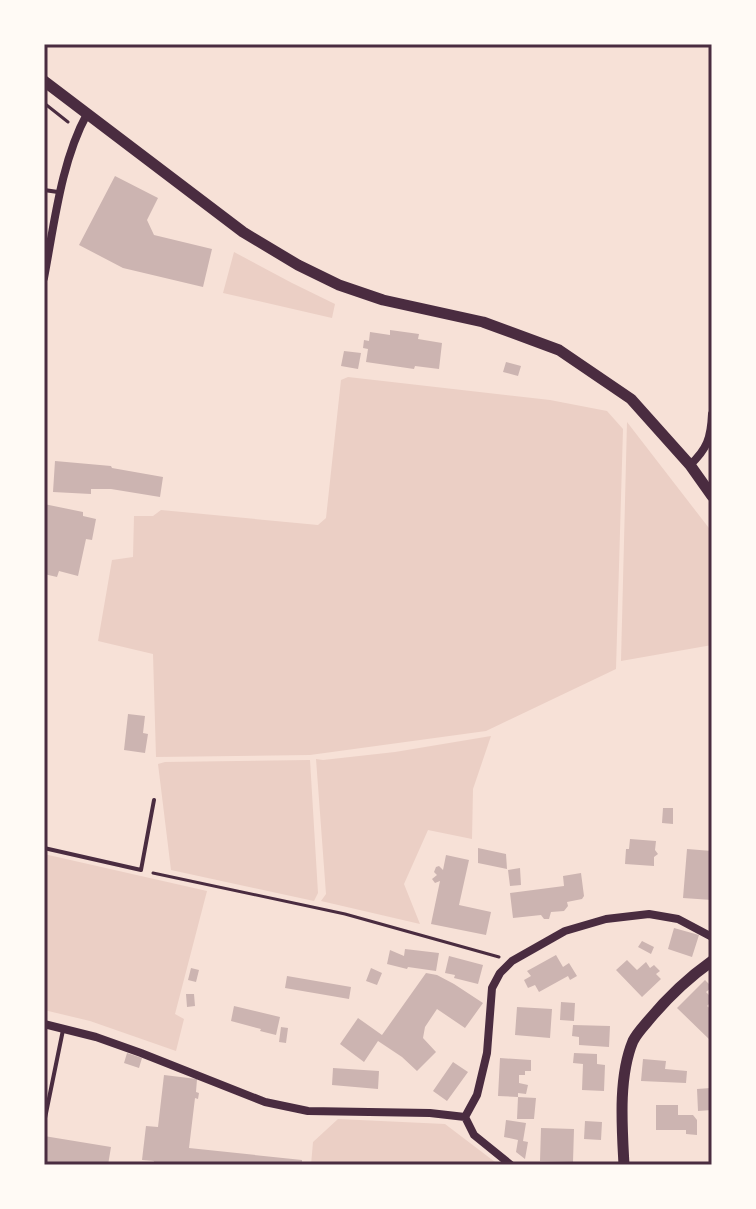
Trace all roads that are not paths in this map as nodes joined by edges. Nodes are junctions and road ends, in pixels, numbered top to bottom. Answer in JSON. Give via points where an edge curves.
{"nodes":[{"id":1,"x":44,"y":81,"type":"edge"},
{"id":2,"x":87,"y":114,"type":"junction"},
{"id":3,"x":44,"y":190,"type":"edge"},
{"id":4,"x":60,"y":192,"type":"junction"},
{"id":5,"x":44,"y":273,"type":"edge"},
{"id":6,"x":712,"y":414,"type":"edge"},
{"id":7,"x":690,"y":465,"type":"junction"},
{"id":8,"x":712,"y":496,"type":"edge"},
{"id":9,"x":154,"y":800,"type":"dead end"},
{"id":10,"x":44,"y":848,"type":"edge"},
{"id":11,"x":712,"y":937,"type":"edge"},
{"id":12,"x":712,"y":961,"type":"edge"},
{"id":13,"x":44,"y":1024,"type":"edge"},
{"id":14,"x":64,"y":1028,"type":"junction"},
{"id":15,"x":465,"y":1117,"type":"junction"},
{"id":16,"x":45,"y":1118,"type":"edge"},
{"id":17,"x":511,"y":1165,"type":"edge"},
{"id":18,"x":624,"y":1165,"type":"edge"}],
"edges":[{"from":1,"to":2,"type":"street"},
{"from":2,"to":4,"type":"street"},
{"from":2,"to":7,"type":"street","via":[[243,232],[298,265],[383,300],[483,322],[559,350],[631,399]]},
{"from":3,"to":4,"type":"lane"},
{"from":4,"to":5,"type":"street"},
{"from":6,"to":7,"type":"street","via":[[704,452]]},
{"from":7,"to":8,"type":"street"},
{"from":9,"to":10,"type":"lane","via":[[141,870]]},
{"from":11,"to":15,"type":"street","via":[[678,919],[649,914],[606,919],[565,931],[512,961],[492,988],[487,1053],[477,1095]]},
{"from":12,"to":18,"type":"street","via":[[693,974],[634,1038],[625,1066]]},
{"from":13,"to":14,"type":"street"},
{"from":14,"to":15,"type":"street","via":[[265,1102],[308,1111]]},
{"from":14,"to":16,"type":"lane"},
{"from":15,"to":17,"type":"street","via":[[474,1135]]}]}
